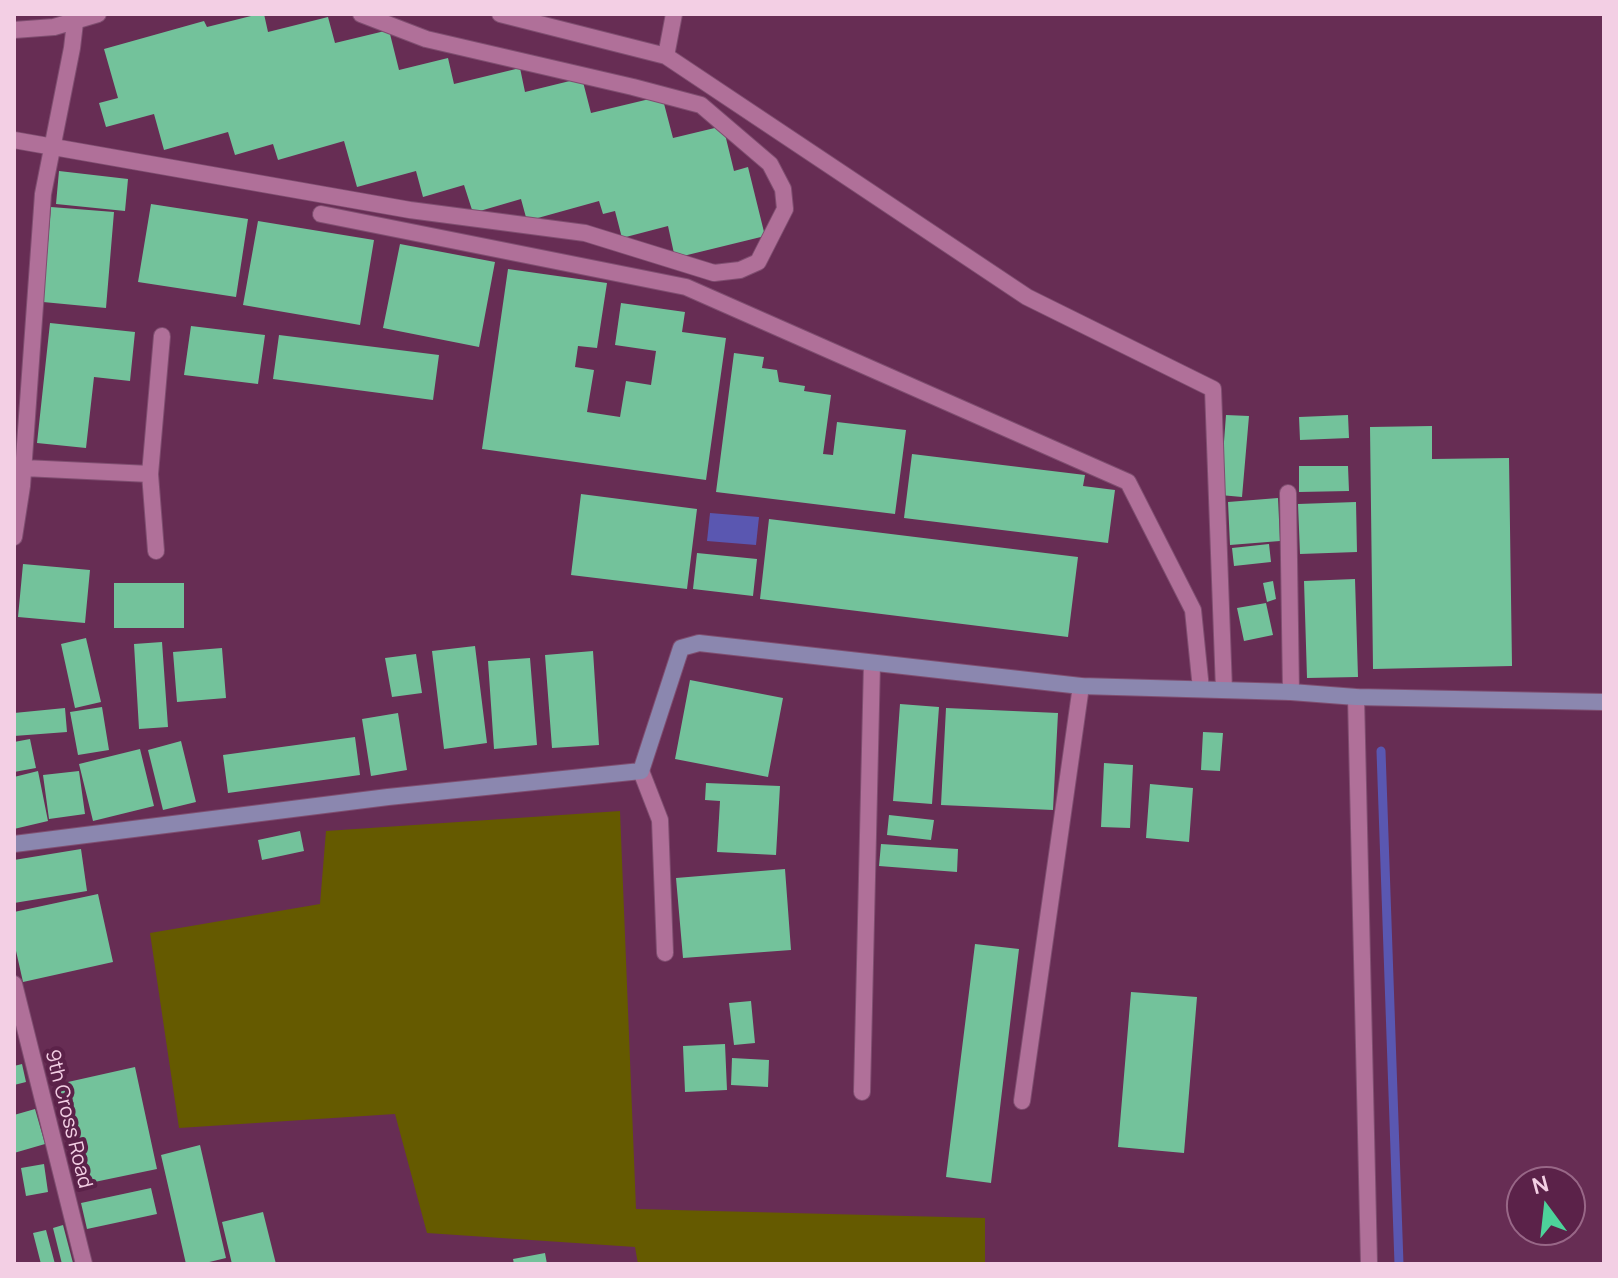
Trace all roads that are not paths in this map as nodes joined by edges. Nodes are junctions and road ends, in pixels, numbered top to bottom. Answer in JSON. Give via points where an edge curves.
{"nodes":[{"id":1,"x":98,"y":14,"type":"edge"},
{"id":2,"x":361,"y":14,"type":"edge"},
{"id":3,"x":500,"y":14,"type":"edge"},
{"id":4,"x":674,"y":14,"type":"edge"},
{"id":5,"x":75,"y":17,"type":"edge"},
{"id":6,"x":14,"y":30,"type":"edge"},
{"id":7,"x":666,"y":56,"type":"junction"},
{"id":8,"x":14,"y":140,"type":"edge"},
{"id":9,"x":53,"y":147,"type":"junction"},
{"id":10,"x":321,"y":214,"type":"dead end"},
{"id":11,"x":162,"y":336,"type":"dead end"},
{"id":12,"x":24,"y":468,"type":"junction"},
{"id":13,"x":150,"y":474,"type":"junction"},
{"id":14,"x":1288,"y":493,"type":"dead end"},
{"id":15,"x":14,"y":537,"type":"edge"},
{"id":16,"x":156,"y":551,"type":"dead end"},
{"id":17,"x":872,"y":663,"type":"junction"},
{"id":18,"x":1081,"y":686,"type":"junction"},
{"id":19,"x":1201,"y":689,"type":"junction"},
{"id":20,"x":1224,"y":690,"type":"junction"},
{"id":21,"x":1291,"y":692,"type":"junction"},
{"id":22,"x":1356,"y":697,"type":"junction"},
{"id":23,"x":1604,"y":702,"type":"edge"},
{"id":24,"x":641,"y":771,"type":"junction"},
{"id":25,"x":14,"y":844,"type":"edge"},
{"id":26,"x":665,"y":953,"type":"dead end"},
{"id":27,"x":14,"y":984,"type":"edge"},
{"id":28,"x":862,"y":1092,"type":"dead end"},
{"id":29,"x":1022,"y":1101,"type":"dead end"},
{"id":30,"x":84,"y":1264,"type":"edge"},
{"id":31,"x":1369,"y":1264,"type":"edge"}],
"edges":[{"from":1,"to":5,"type":"street"},
{"from":2,"to":9,"type":"street","via":[[426,39],[701,105],[770,164],[783,189],[785,209],[758,262],[714,273],[585,233],[410,210]]},
{"from":3,"to":7,"type":"street"},
{"from":4,"to":7,"type":"street"},
{"from":5,"to":6,"type":"street","via":[[54,27]]},
{"from":5,"to":9,"type":"street"},
{"from":7,"to":20,"type":"street","via":[[1027,297],[1213,389]]},
{"from":8,"to":9,"type":"street"},
{"from":9,"to":12,"type":"street","via":[[43,194]]},
{"from":10,"to":19,"type":"street","via":[[686,287],[1128,482],[1193,610]]},
{"from":11,"to":13,"type":"street"},
{"from":12,"to":13,"type":"street"},
{"from":12,"to":15,"type":"street"},
{"from":13,"to":16,"type":"street"},
{"from":14,"to":21,"type":"street"},
{"from":17,"to":18,"type":"street"},
{"from":17,"to":24,"type":"street","via":[[699,643],[681,648]]},
{"from":17,"to":28,"type":"street"},
{"from":18,"to":19,"type":"street"},
{"from":18,"to":29,"type":"street"},
{"from":19,"to":20,"type":"street"},
{"from":20,"to":21,"type":"street"},
{"from":21,"to":22,"type":"street"},
{"from":22,"to":23,"type":"street"},
{"from":22,"to":31,"type":"street"},
{"from":24,"to":25,"type":"street"},
{"from":24,"to":26,"type":"street","via":[[660,820]]},
{"from":27,"to":30,"type":"street","name":"9th Cross Road"}]}
